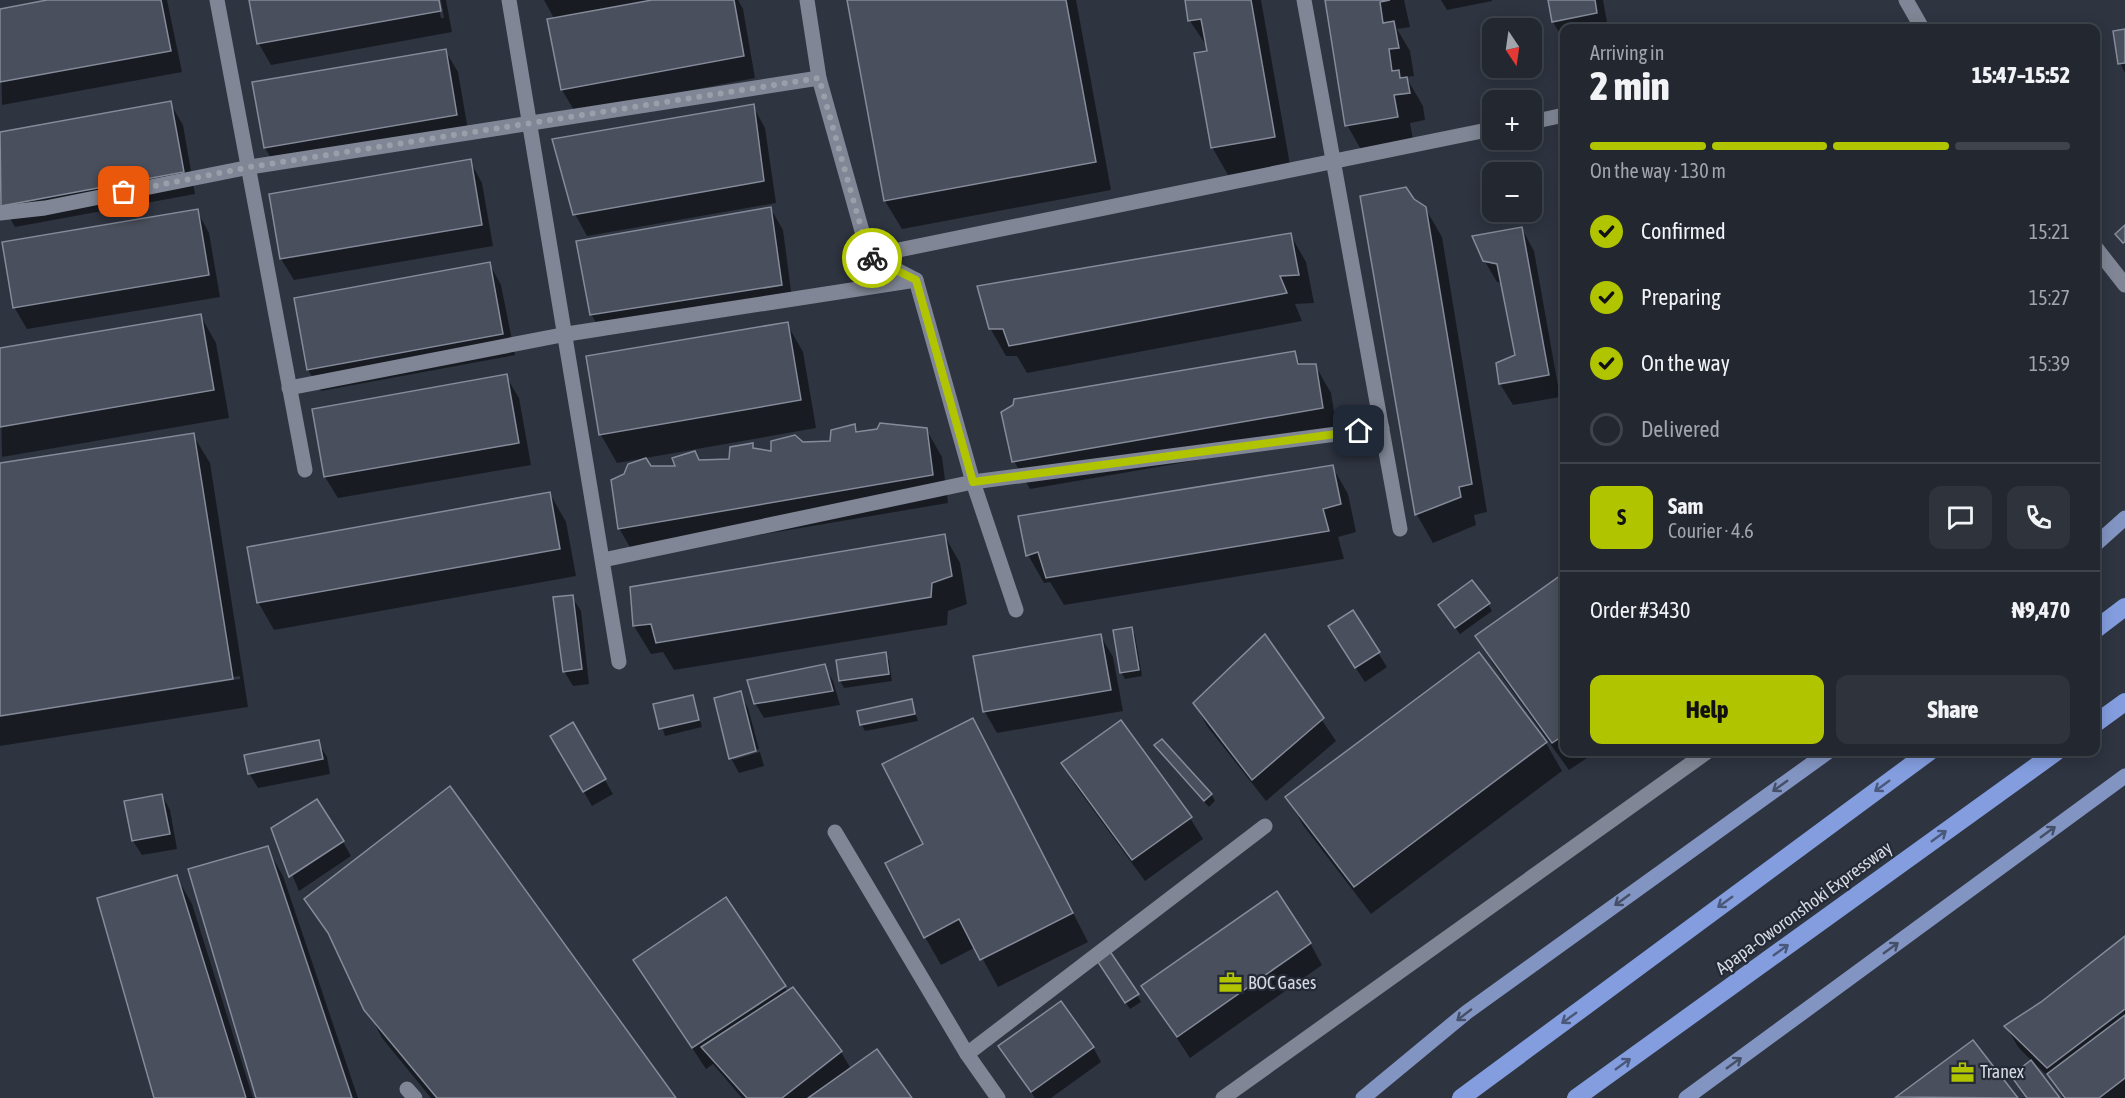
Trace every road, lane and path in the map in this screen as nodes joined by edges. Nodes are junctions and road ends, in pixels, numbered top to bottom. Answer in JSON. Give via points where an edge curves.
{"nodes":[{"id":1,"x":217,"y":0,"type":"edge"},
{"id":2,"x":509,"y":0,"type":"edge"},
{"id":3,"x":807,"y":0,"type":"edge"},
{"id":4,"x":1304,"y":0,"type":"edge"},
{"id":5,"x":1906,"y":0,"type":"edge"},
{"id":6,"x":1920,"y":24,"type":"edge"},
{"id":7,"x":819,"y":78,"type":"junction"},
{"id":8,"x":1560,"y":116,"type":"edge"},
{"id":9,"x":1542,"y":120,"type":"edge"},
{"id":10,"x":530,"y":123,"type":"junction"},
{"id":11,"x":1482,"y":131,"type":"edge"},
{"id":12,"x":1331,"y":160,"type":"junction"},
{"id":13,"x":250,"y":167,"type":"junction"},
{"id":14,"x":0,"y":213,"type":"edge"},
{"id":15,"x":2100,"y":253,"type":"edge"},
{"id":16,"x":869,"y":256,"type":"junction"},
{"id":17,"x":916,"y":280,"type":"junction"},
{"id":18,"x":2125,"y":285,"type":"edge"},
{"id":19,"x":567,"y":334,"type":"junction"},
{"id":20,"x":289,"y":388,"type":"junction"},
{"id":21,"x":1382,"y":428,"type":"junction"},
{"id":22,"x":305,"y":470,"type":"dead end"},
{"id":23,"x":973,"y":482,"type":"junction"},
{"id":24,"x":2125,"y":518,"type":"edge"},
{"id":25,"x":1400,"y":529,"type":"dead end"},
{"id":26,"x":2100,"y":540,"type":"edge"},
{"id":27,"x":603,"y":560,"type":"junction"},
{"id":28,"x":2125,"y":607,"type":"edge"},
{"id":29,"x":1016,"y":610,"type":"dead end"},
{"id":30,"x":2100,"y":626,"type":"edge"},
{"id":31,"x":620,"y":662,"type":"dead end"},
{"id":32,"x":2125,"y":702,"type":"edge"},
{"id":33,"x":2100,"y":720,"type":"edge"},
{"id":34,"x":1701,"y":756,"type":"edge"},
{"id":35,"x":1822,"y":756,"type":"edge"},
{"id":36,"x":1924,"y":756,"type":"edge"},
{"id":37,"x":2050,"y":756,"type":"edge"},
{"id":38,"x":2125,"y":776,"type":"edge"},
{"id":39,"x":1265,"y":826,"type":"dead end"},
{"id":40,"x":835,"y":832,"type":"dead end"},
{"id":41,"x":968,"y":1054,"type":"junction"},
{"id":42,"x":998,"y":1098,"type":"edge"},
{"id":43,"x":1223,"y":1098,"type":"edge"},
{"id":44,"x":1363,"y":1098,"type":"edge"},
{"id":45,"x":1461,"y":1098,"type":"edge"},
{"id":46,"x":1575,"y":1098,"type":"edge"},
{"id":47,"x":1686,"y":1098,"type":"edge"}],
"edges":[{"from":1,"to":13,"type":"street"},
{"from":2,"to":10,"type":"street"},
{"from":3,"to":7,"type":"street"},
{"from":4,"to":12,"type":"street"},
{"from":5,"to":6,"type":"street"},
{"from":7,"to":10,"type":"street"},
{"from":7,"to":16,"type":"street"},
{"from":8,"to":9,"type":"street"},
{"from":10,"to":13,"type":"street"},
{"from":10,"to":19,"type":"street"},
{"from":11,"to":12,"type":"street"},
{"from":12,"to":16,"type":"street"},
{"from":12,"to":21,"type":"street"},
{"from":13,"to":14,"type":"street","via":[[45,208]]},
{"from":13,"to":20,"type":"street"},
{"from":15,"to":18,"type":"street"},
{"from":16,"to":17,"type":"street"},
{"from":17,"to":19,"type":"street"},
{"from":17,"to":23,"type":"street"},
{"from":19,"to":20,"type":"street"},
{"from":19,"to":27,"type":"street"},
{"from":20,"to":22,"type":"street"},
{"from":21,"to":23,"type":"street"},
{"from":21,"to":25,"type":"street"},
{"from":23,"to":27,"type":"street"},
{"from":23,"to":29,"type":"street"},
{"from":24,"to":26,"type":"main road"},
{"from":27,"to":31,"type":"street"},
{"from":28,"to":30,"type":"highway"},
{"from":32,"to":33,"type":"highway"},
{"from":34,"to":43,"type":"street"},
{"from":35,"to":44,"type":"main road","one_way":true,"via":[[1467,1012]]},
{"from":36,"to":45,"type":"highway","one_way":true},
{"from":46,"to":37,"type":"highway","name":"Apapa-Oworonshoki Expressway","one_way":true},
{"from":47,"to":38,"type":"main road","one_way":true},
{"from":39,"to":41,"type":"street"},
{"from":40,"to":41,"type":"street"},
{"from":41,"to":42,"type":"street"}]}
